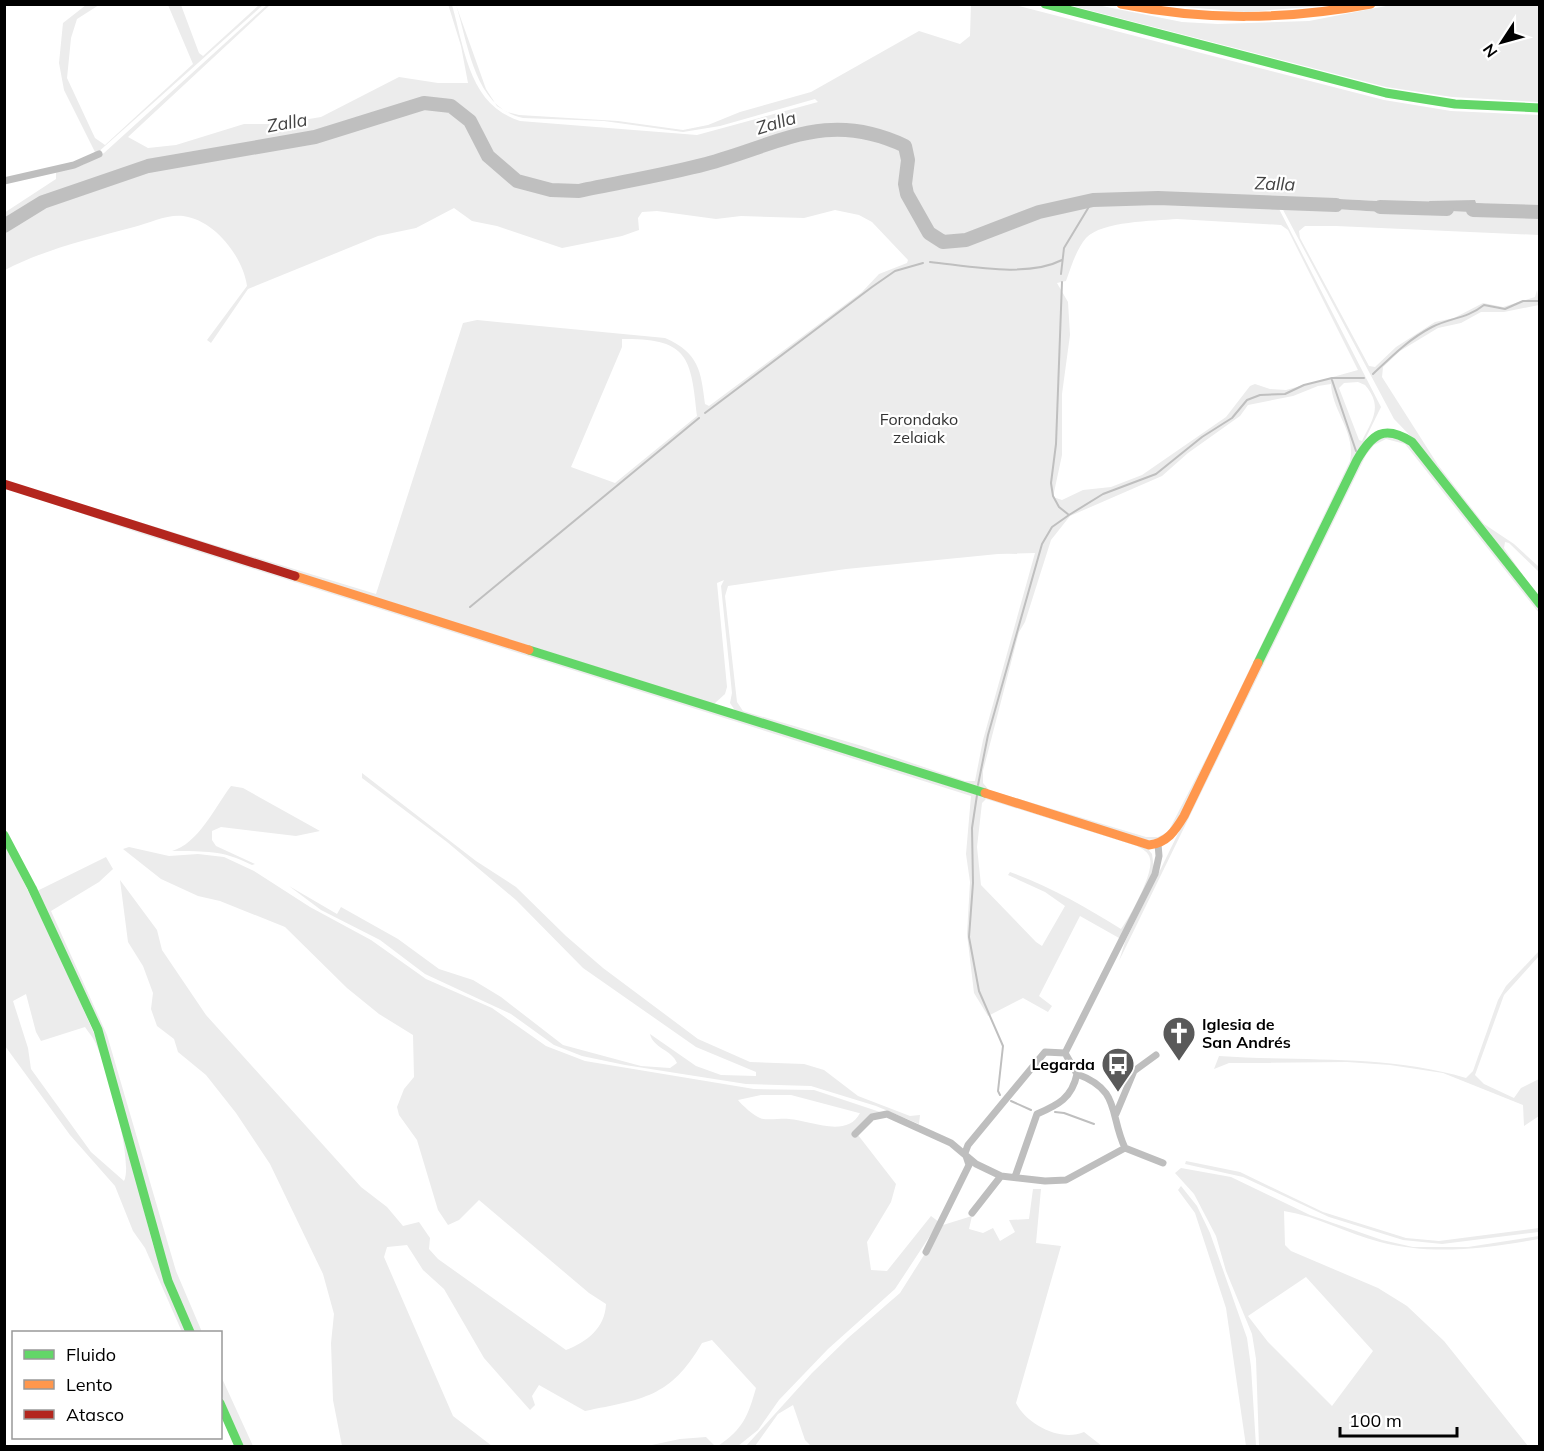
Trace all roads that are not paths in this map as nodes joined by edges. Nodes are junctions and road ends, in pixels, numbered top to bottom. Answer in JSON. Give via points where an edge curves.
{"nodes":[{"id":1,"x":1045,"y":4,"type":"edge"},
{"id":2,"x":1121,"y":4,"type":"edge"},
{"id":3,"x":1371,"y":4,"type":"edge"},
{"id":4,"x":1539,"y":108,"type":"edge"},
{"id":5,"x":99,"y":154,"type":"dead end"},
{"id":6,"x":4,"y":181,"type":"edge"},
{"id":7,"x":4,"y":484,"type":"edge"},
{"id":8,"x":1539,"y":604,"type":"edge"},
{"id":9,"x":4,"y":835,"type":"edge"},
{"id":10,"x":1158,"y":844,"type":"junction"},
{"id":11,"x":1065,"y":1053,"type":"junction"},
{"id":12,"x":1156,"y":1055,"type":"dead end"},
{"id":13,"x":1077,"y":1074,"type":"junction"},
{"id":14,"x":1116,"y":1114,"type":"junction"},
{"id":15,"x":855,"y":1134,"type":"dead end"},
{"id":16,"x":1125,"y":1148,"type":"junction"},
{"id":17,"x":965,"y":1153,"type":"junction"},
{"id":18,"x":1163,"y":1163,"type":"dead end"},
{"id":19,"x":1001,"y":1176,"type":"junction"},
{"id":20,"x":1015,"y":1177,"type":"junction"},
{"id":21,"x":972,"y":1213,"type":"dead end"},
{"id":22,"x":926,"y":1252,"type":"dead end"},
{"id":23,"x":190,"y":1331,"type":"edge"},
{"id":24,"x":222,"y":1408,"type":"edge"},
{"id":25,"x":239,"y":1446,"type":"edge"}],
"edges":[{"from":1,"to":4,"type":"main road","via":[[1386,93],[1455,104]]},
{"from":2,"to":3,"type":"main road","via":[[1175,15],[1250,19],[1318,14]]},
{"from":5,"to":6,"type":"street","via":[[74,165]]},
{"from":7,"to":10,"type":"main road","via":[[1138,841]]},
{"from":8,"to":10,"type":"main road","via":[[1412,442],[1397,432],[1387,431],[1373,437],[1346,483],[1184,816],[1175,831]]},
{"from":9,"to":23,"type":"main road","via":[[98,1029],[168,1281]]},
{"from":10,"to":11,"type":"street","via":[[1155,874]]},
{"from":11,"to":13,"type":"street"},
{"from":11,"to":17,"type":"street","via":[[1045,1052],[1034,1062]]},
{"from":12,"to":14,"type":"street","via":[[1134,1071]]},
{"from":13,"to":14,"type":"street","via":[[1090,1079],[1113,1101]]},
{"from":13,"to":20,"type":"street","via":[[1061,1104],[1036,1114]]},
{"from":14,"to":16,"type":"street"},
{"from":15,"to":17,"type":"street","via":[[872,1118],[887,1114]]},
{"from":16,"to":18,"type":"street"},
{"from":16,"to":20,"type":"street","via":[[1066,1180]]},
{"from":17,"to":19,"type":"street","via":[[976,1164]]},
{"from":17,"to":22,"type":"street","via":[[969,1165]]},
{"from":19,"to":20,"type":"street"},
{"from":19,"to":21,"type":"street"},
{"from":24,"to":25,"type":"main road"}]}
